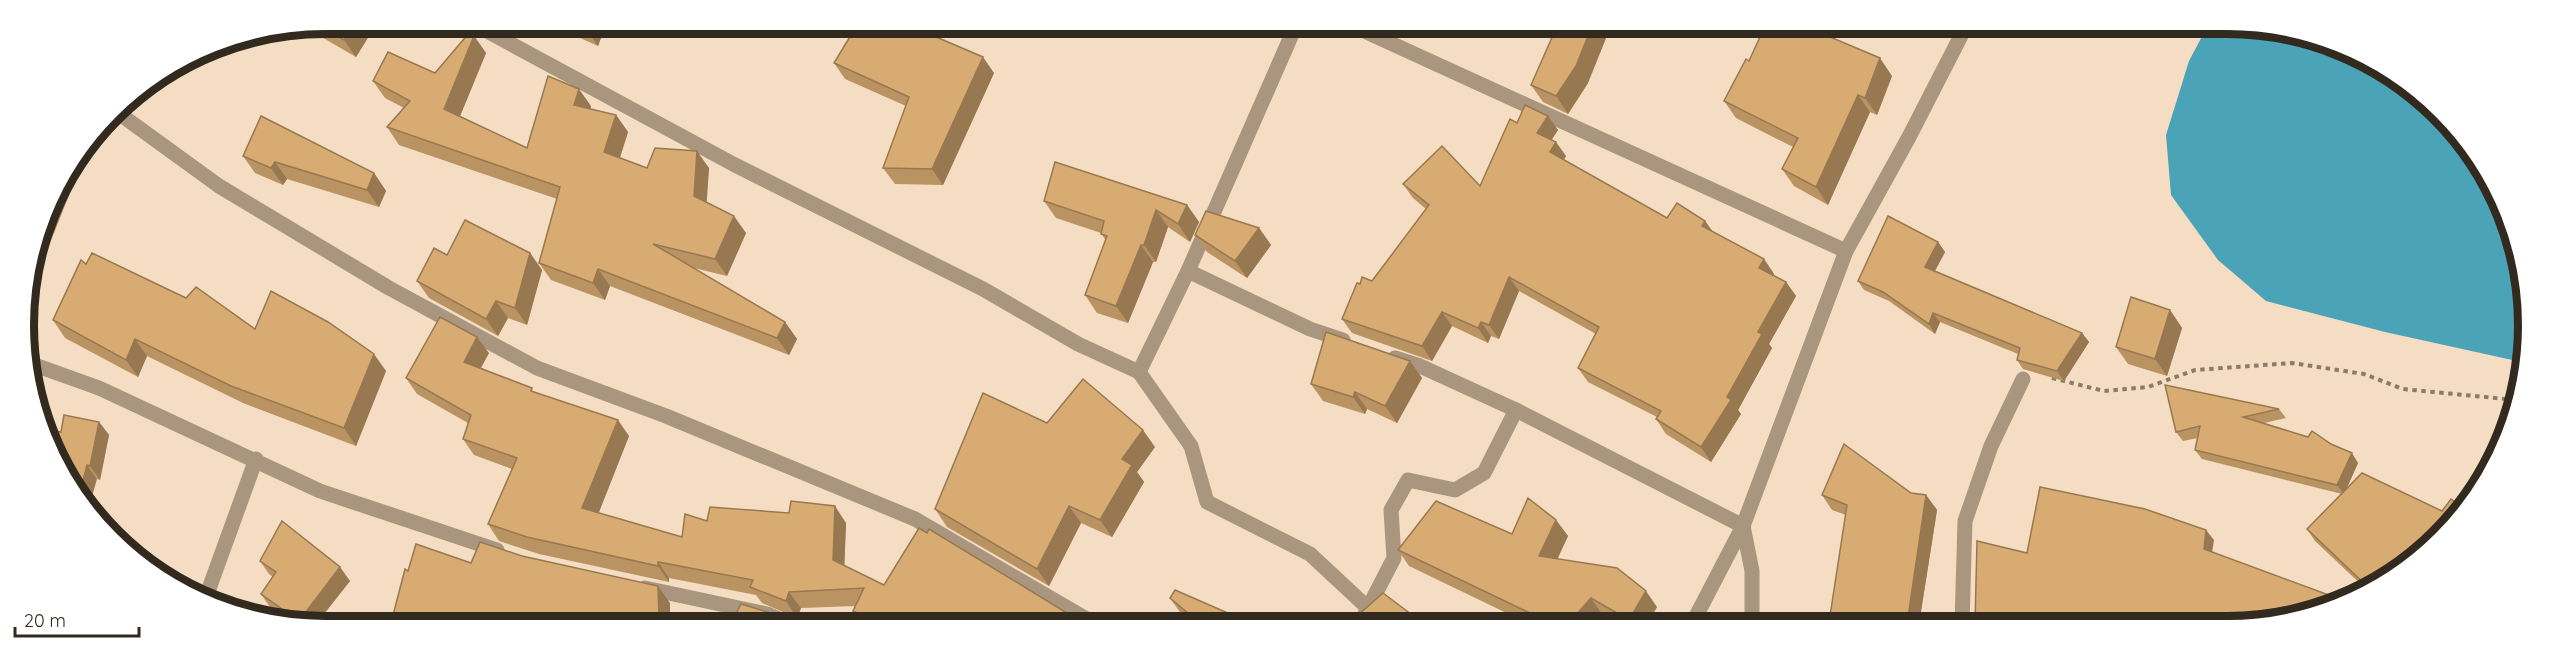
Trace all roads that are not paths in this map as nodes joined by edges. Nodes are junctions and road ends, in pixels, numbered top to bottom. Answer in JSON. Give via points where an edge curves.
{"nodes":[{"id":1,"x":493,"y":34,"type":"edge"},
{"id":2,"x":1292,"y":34,"type":"edge"},
{"id":3,"x":1371,"y":34,"type":"edge"},
{"id":4,"x":1962,"y":34,"type":"edge"},
{"id":5,"x":124,"y":117,"type":"edge"},
{"id":6,"x":1846,"y":251,"type":"junction"},
{"id":7,"x":1188,"y":271,"type":"junction"},
{"id":8,"x":1354,"y":344,"type":"edge"},
{"id":9,"x":1376,"y":352,"type":"edge"},
{"id":10,"x":37,"y":366,"type":"edge"},
{"id":11,"x":1139,"y":372,"type":"junction"},
{"id":12,"x":2023,"y":379,"type":"road end"},
{"id":13,"x":1516,"y":410,"type":"junction"},
{"id":14,"x":256,"y":459,"type":"junction"},
{"id":15,"x":1743,"y":526,"type":"junction"},
{"id":16,"x":515,"y":556,"type":"edge"},
{"id":17,"x":624,"y":584,"type":"edge"},
{"id":18,"x":208,"y":591,"type":"edge"},
{"id":19,"x":1368,"y":608,"type":"junction"},
{"id":20,"x":772,"y":616,"type":"edge"},
{"id":21,"x":1081,"y":616,"type":"edge"},
{"id":22,"x":1364,"y":616,"type":"edge"},
{"id":23,"x":1696,"y":616,"type":"edge"},
{"id":24,"x":1752,"y":616,"type":"edge"},
{"id":25,"x":1962,"y":616,"type":"edge"}],
"edges":[{"from":1,"to":11,"type":"street","via":[[735,165]]},
{"from":2,"to":7,"type":"street"},
{"from":3,"to":6,"type":"street"},
{"from":4,"to":6,"type":"street"},
{"from":5,"to":21,"type":"street","via":[[219,186],[389,288],[537,368],[666,416],[915,519]]},
{"from":6,"to":15,"type":"street"},
{"from":7,"to":8,"type":"street","via":[[1310,329]]},
{"from":7,"to":11,"type":"street"},
{"from":9,"to":13,"type":"street","via":[[1420,366]]},
{"from":10,"to":14,"type":"street","via":[[99,388]]},
{"from":11,"to":19,"type":"street","via":[[1191,446],[1207,501],[1310,554]]},
{"from":12,"to":25,"type":"street","via":[[1991,446],[1965,521]]},
{"from":13,"to":15,"type":"street"},
{"from":13,"to":19,"type":"street","via":[[1484,473],[1455,490],[1408,480],[1391,510],[1394,558]]},
{"from":14,"to":16,"type":"street","via":[[320,491]]},
{"from":14,"to":18,"type":"street"},
{"from":15,"to":23,"type":"street"},
{"from":15,"to":24,"type":"street","via":[[1752,571]]},
{"from":17,"to":20,"type":"street"},
{"from":19,"to":22,"type":"street"}]}
